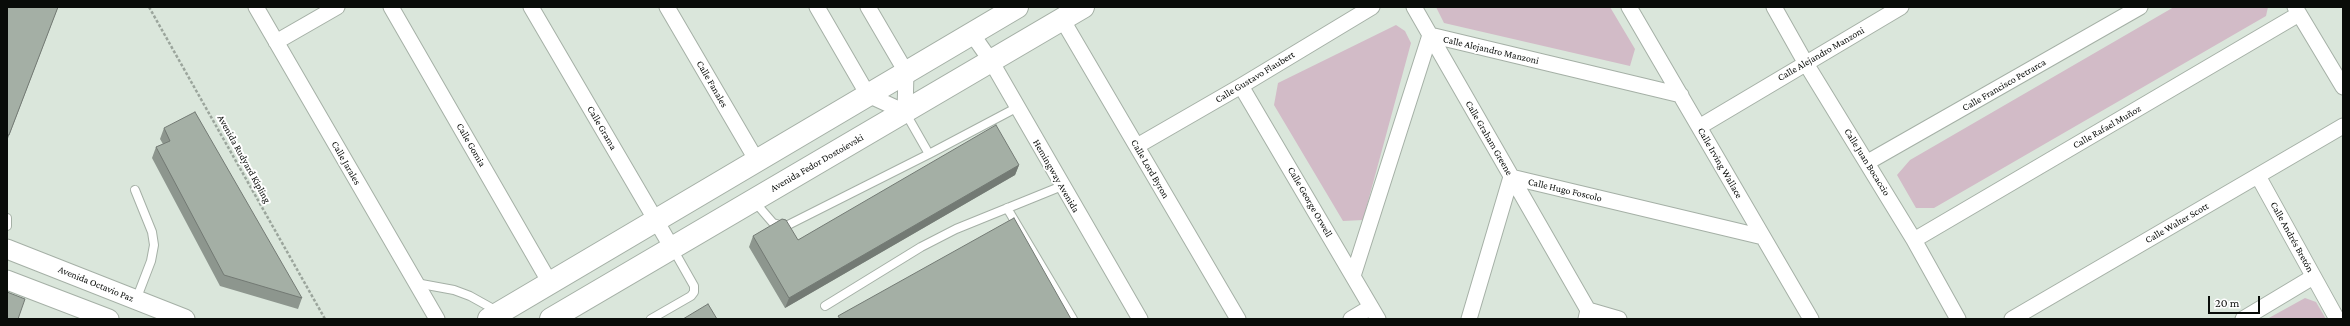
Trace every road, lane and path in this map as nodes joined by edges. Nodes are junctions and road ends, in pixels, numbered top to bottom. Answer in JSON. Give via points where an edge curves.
{"nodes":[{"id":1,"x":149,"y":7,"type":"edge"},
{"id":2,"x":256,"y":7,"type":"edge"},
{"id":3,"x":337,"y":7,"type":"edge"},
{"id":4,"x":392,"y":7,"type":"edge"},
{"id":5,"x":531,"y":7,"type":"edge"},
{"id":6,"x":667,"y":7,"type":"edge"},
{"id":7,"x":817,"y":7,"type":"edge"},
{"id":8,"x":868,"y":7,"type":"edge"},
{"id":9,"x":1017,"y":7,"type":"edge"},
{"id":10,"x":1083,"y":7,"type":"edge"},
{"id":11,"x":1372,"y":7,"type":"edge"},
{"id":12,"x":1414,"y":7,"type":"edge"},
{"id":13,"x":1629,"y":7,"type":"edge"},
{"id":14,"x":1774,"y":7,"type":"edge"},
{"id":15,"x":1901,"y":7,"type":"edge"},
{"id":16,"x":2140,"y":7,"type":"edge"},
{"id":17,"x":2297,"y":10,"type":"edge"},
{"id":18,"x":1062,"y":19,"type":"junction"},
{"id":19,"x":972,"y":34,"type":"junction"},
{"id":20,"x":1430,"y":35,"type":"junction"},
{"id":21,"x":276,"y":42,"type":"junction"},
{"id":22,"x":991,"y":61,"type":"junction"},
{"id":23,"x":1805,"y":62,"type":"junction"},
{"id":24,"x":906,"y":72,"type":"junction"},
{"id":25,"x":1241,"y":86,"type":"junction"},
{"id":26,"x":2343,"y":87,"type":"edge"},
{"id":27,"x":868,"y":95,"type":"junction"},
{"id":28,"x":1681,"y":95,"type":"junction"},
{"id":29,"x":1016,"y":108,"type":"junction"},
{"id":30,"x":905,"y":112,"type":"junction"},
{"id":31,"x":2343,"y":126,"type":"edge"},
{"id":32,"x":1699,"y":127,"type":"junction"},
{"id":33,"x":1137,"y":146,"type":"junction"},
{"id":34,"x":929,"y":154,"type":"junction"},
{"id":35,"x":757,"y":161,"type":"junction"},
{"id":36,"x":1868,"y":162,"type":"junction"},
{"id":37,"x":2258,"y":176,"type":"junction"},
{"id":38,"x":1511,"y":177,"type":"junction"},
{"id":39,"x":1062,"y":186,"type":"junction"},
{"id":40,"x":135,"y":190,"type":"dead end"},
{"id":41,"x":754,"y":200,"type":"junction"},
{"id":42,"x":1007,"y":208,"type":"junction"},
{"id":43,"x":7,"y":218,"type":"edge"},
{"id":44,"x":656,"y":220,"type":"junction"},
{"id":45,"x":7,"y":226,"type":"edge"},
{"id":46,"x":1763,"y":237,"type":"junction"},
{"id":47,"x":1914,"y":240,"type":"junction"},
{"id":48,"x":672,"y":248,"type":"junction"},
{"id":49,"x":7,"y":249,"type":"edge"},
{"id":50,"x":1353,"y":276,"type":"junction"},
{"id":51,"x":2313,"y":277,"type":"junction"},
{"id":52,"x":7,"y":280,"type":"edge"},
{"id":53,"x":416,"y":282,"type":"junction"},
{"id":54,"x":550,"y":283,"type":"junction"},
{"id":55,"x":136,"y":300,"type":"junction"},
{"id":56,"x":825,"y":306,"type":"dead end"},
{"id":57,"x":1374,"y":313,"type":"edge"},
{"id":58,"x":1587,"y":315,"type":"edge"},
{"id":59,"x":494,"y":316,"type":"edge"},
{"id":60,"x":110,"y":319,"type":"edge"},
{"id":61,"x":185,"y":319,"type":"edge"},
{"id":62,"x":325,"y":319,"type":"edge"},
{"id":63,"x":437,"y":319,"type":"edge"},
{"id":64,"x":551,"y":319,"type":"edge"},
{"id":65,"x":651,"y":319,"type":"edge"},
{"id":66,"x":1073,"y":319,"type":"edge"},
{"id":67,"x":1140,"y":319,"type":"edge"},
{"id":68,"x":1238,"y":319,"type":"edge"},
{"id":69,"x":1351,"y":319,"type":"edge"},
{"id":70,"x":1469,"y":319,"type":"edge"},
{"id":71,"x":1619,"y":319,"type":"edge"},
{"id":72,"x":1811,"y":319,"type":"edge"},
{"id":73,"x":1958,"y":319,"type":"edge"},
{"id":74,"x":2012,"y":319,"type":"edge"},
{"id":75,"x":2243,"y":319,"type":"edge"},
{"id":76,"x":2337,"y":319,"type":"edge"}],
"edges":[{"from":1,"to":62,"type":"path","name":"Avenida Rudyard Kipling"},
{"from":2,"to":21,"type":"street","name":"Calle Jarales"},
{"from":3,"to":21,"type":"street"},
{"from":4,"to":54,"type":"street","name":"Calle Gomia"},
{"from":5,"to":44,"type":"street","name":"Calle Grama"},
{"from":6,"to":35,"type":"street","name":"Calle Fanales"},
{"from":7,"to":27,"type":"street"},
{"from":8,"to":24,"type":"street"},
{"from":9,"to":19,"type":"main road"},
{"from":10,"to":18,"type":"main road","name":"Avenida Fedor Dostoievski"},
{"from":11,"to":25,"type":"street","name":"Calle Gustavo Flaubert"},
{"from":12,"to":20,"type":"street","name":"Calle Graham Greene"},
{"from":13,"to":28,"type":"street","name":"Calle Irving Wallace"},
{"from":14,"to":23,"type":"street","name":"Calle Juan Bocaccio"},
{"from":15,"to":23,"type":"street","name":"Calle Alejandro Manzoni"},
{"from":16,"to":36,"type":"street","name":"Calle Francisco Petrarca"},
{"from":17,"to":26,"type":"street"},
{"from":17,"to":47,"type":"street","name":"Calle Rafael Muñoz"},
{"from":18,"to":22,"type":"main road","name":"Avenida Fedor Dostoievski"},
{"from":18,"to":33,"type":"street","name":"Calle Lord Byron"},
{"from":19,"to":22,"type":"street","name":"Hemingway Avenida"},
{"from":19,"to":24,"type":"main road"},
{"from":20,"to":28,"type":"street","name":"Calle Alejandro Manzoni"},
{"from":20,"to":38,"type":"street","name":"Calle Graham Greene"},
{"from":20,"to":50,"type":"street","name":"Calle Alejandro Manzoni"},
{"from":21,"to":53,"type":"street","name":"Calle Jarales"},
{"from":22,"to":29,"type":"street","name":"Hemingway Avenida"},
{"from":22,"to":30,"type":"main road","name":"Avenida Fedor Dostoievski"},
{"from":23,"to":32,"type":"street","name":"Calle Alejandro Manzoni"},
{"from":23,"to":36,"type":"street","name":"Calle Juan Bocaccio"},
{"from":24,"to":27,"type":"main road"},
{"from":24,"to":30,"type":"street"},
{"from":25,"to":33,"type":"street","name":"Calle Gustavo Flaubert"},
{"from":25,"to":50,"type":"street","name":"Calle George Orwell"},
{"from":27,"to":30,"type":"street"},
{"from":27,"to":35,"type":"main road"},
{"from":28,"to":32,"type":"street","name":"Calle Irving Wallace"},
{"from":29,"to":34,"type":"lane"},
{"from":29,"to":39,"type":"street","name":"Hemingway Avenida"},
{"from":30,"to":34,"type":"lane"},
{"from":30,"to":41,"type":"main road","name":"Avenida Fedor Dostoievski"},
{"from":31,"to":37,"type":"street","name":"Calle Walter Scott"},
{"from":32,"to":46,"type":"street","name":"Calle Irving Wallace"},
{"from":33,"to":68,"type":"street","name":"Calle Lord Byron"},
{"from":34,"to":41,"type":"lane","via":[[788,224],[773,223]]},
{"from":35,"to":44,"type":"main road"},
{"from":36,"to":47,"type":"street","name":"Calle Juan Bocaccio"},
{"from":37,"to":51,"type":"street","name":"Calle Andrés Bretón"},
{"from":37,"to":74,"type":"street","name":"Calle Walter Scott"},
{"from":38,"to":46,"type":"street","name":"Calle Hugo Foscolo"},
{"from":38,"to":58,"type":"street","name":"Calle Graham Greene"},
{"from":38,"to":70,"type":"street"},
{"from":39,"to":42,"type":"lane"},
{"from":39,"to":67,"type":"street","name":"Hemingway Avenida"},
{"from":40,"to":55,"type":"lane","via":[[152,232],[154,245],[152,261]]},
{"from":41,"to":48,"type":"main road","name":"Avenida Fedor Dostoievski"},
{"from":42,"to":56,"type":"lane","via":[[978,218],[921,247]]},
{"from":42,"to":66,"type":"lane"},
{"from":43,"to":45,"type":"lane"},
{"from":44,"to":48,"type":"street","name":"Calle Grama"},
{"from":44,"to":54,"type":"main road"},
{"from":46,"to":72,"type":"street","name":"Calle Irving Wallace"},
{"from":47,"to":73,"type":"street","name":"Calle Juan Bocaccio"},
{"from":48,"to":64,"type":"main road","name":"Avenida Fedor Dostoievski"},
{"from":48,"to":65,"type":"lane","via":[[694,286],[694,292]]},
{"from":49,"to":55,"type":"street","name":"Avenida Octavio Paz"},
{"from":50,"to":57,"type":"street","name":"Calle George Orwell"},
{"from":51,"to":75,"type":"street"},
{"from":51,"to":76,"type":"street","name":"Calle Andrés Bretón"},
{"from":52,"to":60,"type":"street"},
{"from":53,"to":59,"type":"lane","via":[[470,296]]},
{"from":53,"to":63,"type":"street","name":"Calle Jarales"},
{"from":54,"to":59,"type":"main road"},
{"from":55,"to":61,"type":"street","name":"Avenida Octavio Paz"},
{"from":57,"to":69,"type":"street"},
{"from":58,"to":71,"type":"street","name":"Calle Graham Greene"}]}
